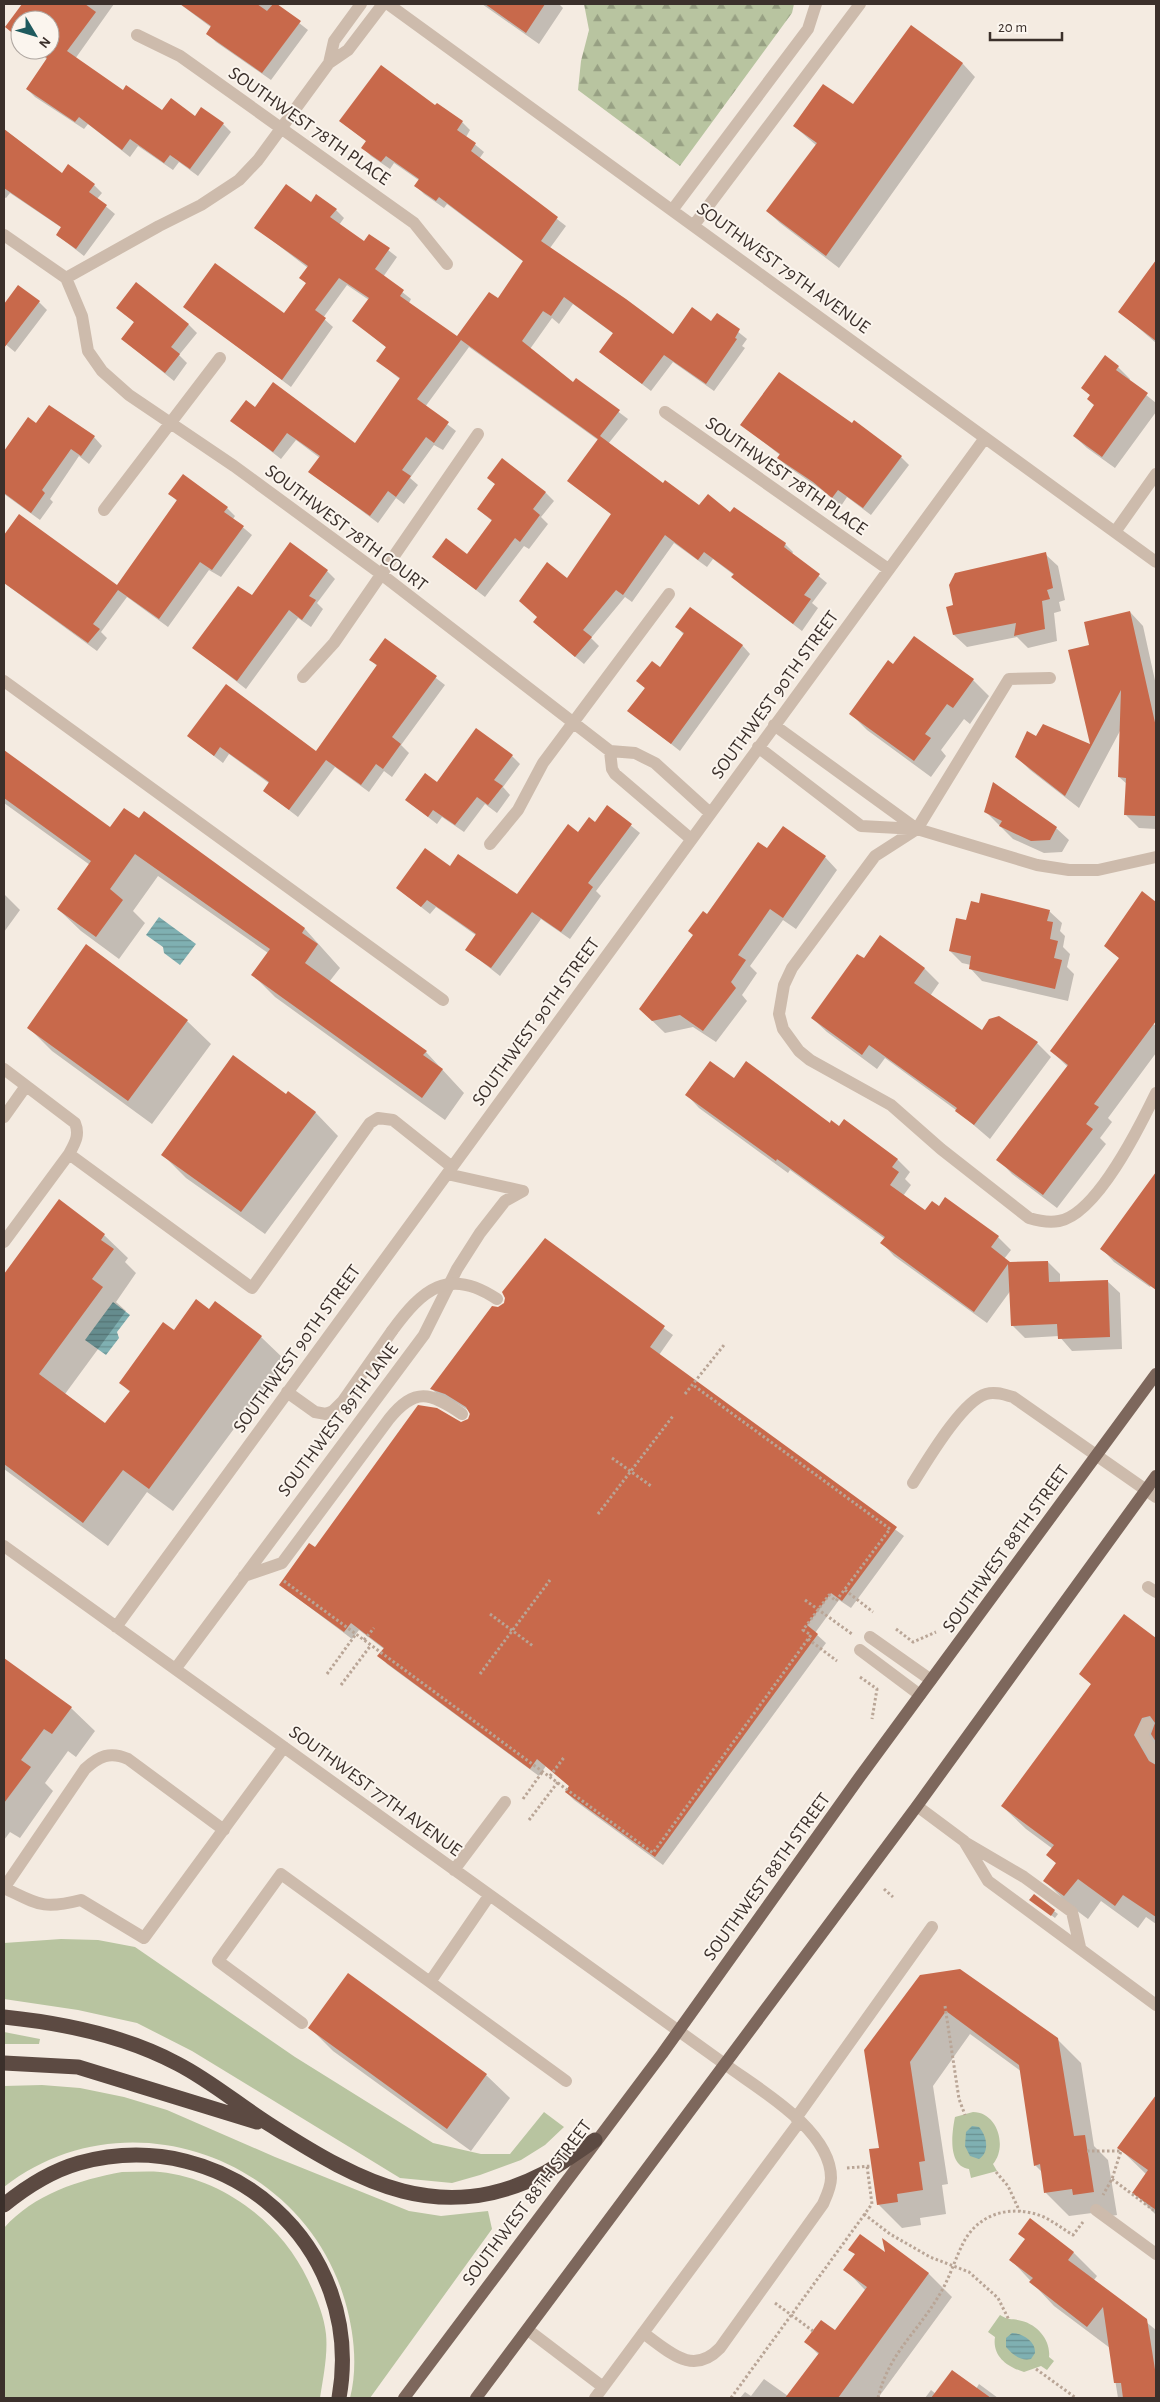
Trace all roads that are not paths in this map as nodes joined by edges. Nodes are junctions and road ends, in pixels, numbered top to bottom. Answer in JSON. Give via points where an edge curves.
{"nodes":[{"id":1,"x":361,"y":4,"type":"edge"},
{"id":2,"x":383,"y":4,"type":"edge"},
{"id":3,"x":388,"y":4,"type":"edge"},
{"id":4,"x":816,"y":4,"type":"edge"},
{"id":5,"x":860,"y":4,"type":"edge"},
{"id":6,"x":137,"y":35,"type":"dead end"},
{"id":7,"x":329,"y":63,"type":"junction"},
{"id":8,"x":282,"y":128,"type":"junction"},
{"id":9,"x":673,"y":209,"type":"junction"},
{"id":10,"x":694,"y":225,"type":"junction"},
{"id":11,"x":4,"y":235,"type":"edge"},
{"id":12,"x":447,"y":264,"type":"dead end"},
{"id":13,"x":66,"y":278,"type":"junction"},
{"id":14,"x":220,"y":358,"type":"dead end"},
{"id":15,"x":665,"y":412,"type":"dead end"},
{"id":16,"x":169,"y":422,"type":"junction"},
{"id":17,"x":478,"y":434,"type":"dead end"},
{"id":18,"x":985,"y":438,"type":"junction"},
{"id":19,"x":1156,"y":474,"type":"edge"},
{"id":20,"x":104,"y":510,"type":"dead end"},
{"id":21,"x":1114,"y":532,"type":"junction"},
{"id":22,"x":1156,"y":562,"type":"edge"},
{"id":23,"x":888,"y":568,"type":"junction"},
{"id":24,"x":381,"y":574,"type":"junction"},
{"id":25,"x":669,"y":594,"type":"dead end"},
{"id":26,"x":303,"y":676,"type":"dead end"},
{"id":27,"x":1050,"y":678,"type":"dead end"},
{"id":28,"x":4,"y":681,"type":"edge"},
{"id":29,"x":573,"y":723,"type":"junction"},
{"id":30,"x":774,"y":725,"type":"junction"},
{"id":31,"x":758,"y":747,"type":"junction"},
{"id":32,"x":610,"y":751,"type":"junction"},
{"id":33,"x":710,"y":813,"type":"junction"},
{"id":34,"x":917,"y":829,"type":"junction"},
{"id":35,"x":691,"y":839,"type":"junction"},
{"id":36,"x":490,"y":844,"type":"dead end"},
{"id":37,"x":1156,"y":857,"type":"edge"},
{"id":38,"x":443,"y":1000,"type":"dead end"},
{"id":39,"x":4,"y":1069,"type":"edge"},
{"id":40,"x":26,"y":1086,"type":"junction"},
{"id":41,"x":1156,"y":1093,"type":"edge"},
{"id":42,"x":4,"y":1117,"type":"edge"},
{"id":43,"x":69,"y":1154,"type":"junction"},
{"id":44,"x":450,"y":1170,"type":"junction"},
{"id":45,"x":4,"y":1242,"type":"edge"},
{"id":46,"x":497,"y":1299,"type":"dead end"},
{"id":47,"x":1156,"y":1374,"type":"edge"},
{"id":48,"x":287,"y":1392,"type":"junction"},
{"id":49,"x":462,"y":1414,"type":"dead end"},
{"id":50,"x":1096,"y":1456,"type":"junction"},
{"id":51,"x":1156,"y":1476,"type":"edge"},
{"id":52,"x":913,"y":1483,"type":"dead end"},
{"id":53,"x":1151,"y":1493,"type":"edge"},
{"id":54,"x":4,"y":1546,"type":"edge"},
{"id":55,"x":244,"y":1576,"type":"junction"},
{"id":56,"x":116,"y":1627,"type":"junction"},
{"id":57,"x":870,"y":1637,"type":"dead end"},
{"id":58,"x":860,"y":1650,"type":"dead end"},
{"id":59,"x":176,"y":1668,"type":"junction"},
{"id":60,"x":931,"y":1680,"type":"junction"},
{"id":61,"x":920,"y":1695,"type":"junction"},
{"id":62,"x":1147,"y":1724,"type":"dead end"},
{"id":63,"x":1152,"y":1744,"type":"edge"},
{"id":64,"x":284,"y":1747,"type":"junction"},
{"id":65,"x":1156,"y":1757,"type":"edge"},
{"id":66,"x":505,"y":1802,"type":"dead end"},
{"id":67,"x":917,"y":1806,"type":"junction"},
{"id":68,"x":224,"y":1830,"type":"junction"},
{"id":69,"x":964,"y":1841,"type":"junction"},
{"id":70,"x":454,"y":1870,"type":"junction"},
{"id":71,"x":4,"y":1888,"type":"edge"},
{"id":72,"x":489,"y":1896,"type":"junction"},
{"id":73,"x":932,"y":1927,"type":"dead end"},
{"id":74,"x":1080,"y":1947,"type":"junction"},
{"id":75,"x":430,"y":1982,"type":"junction"},
{"id":76,"x":1156,"y":2005,"type":"edge"},
{"id":77,"x":4,"y":2017,"type":"edge"},
{"id":78,"x":302,"y":2023,"type":"dead end"},
{"id":79,"x":677,"y":2032,"type":"junction"},
{"id":80,"x":4,"y":2063,"type":"edge"},
{"id":81,"x":726,"y":2065,"type":"junction"},
{"id":82,"x":566,"y":2081,"type":"dead end"},
{"id":83,"x":798,"y":2120,"type":"junction"},
{"id":84,"x":272,"y":2127,"type":"junction"},
{"id":85,"x":595,"y":2140,"type":"junction"},
{"id":86,"x":4,"y":2205,"type":"edge"},
{"id":87,"x":1094,"y":2209,"type":"road end"},
{"id":88,"x":1156,"y":2254,"type":"edge"},
{"id":89,"x":528,"y":2330,"type":"junction"},
{"id":90,"x":643,"y":2334,"type":"junction"},
{"id":91,"x":603,"y":2387,"type":"junction"},
{"id":92,"x":339,"y":2398,"type":"edge"},
{"id":93,"x":404,"y":2398,"type":"edge"},
{"id":94,"x":476,"y":2398,"type":"edge"},
{"id":95,"x":595,"y":2398,"type":"edge"}],
"edges":[{"from":1,"to":7,"type":"street","via":[[334,40]]},
{"from":2,"to":7,"type":"street","via":[[348,50]]},
{"from":3,"to":9,"type":"street","name":"SOUTHWEST 79TH AVENUE"},
{"from":4,"to":9,"type":"street","via":[[808,29]]},
{"from":5,"to":10,"type":"street"},
{"from":6,"to":8,"type":"street","name":"SOUTHWEST 78TH PLACE","via":[[180,56]]},
{"from":7,"to":8,"type":"street"},
{"from":8,"to":12,"type":"street","name":"SOUTHWEST 78TH PLACE","via":[[414,223]]},
{"from":8,"to":13,"type":"street","via":[[239,180],[202,205]]},
{"from":9,"to":10,"type":"street","name":"SOUTHWEST 79TH AVENUE"},
{"from":10,"to":18,"type":"street","name":"SOUTHWEST 79TH AVENUE"},
{"from":11,"to":13,"type":"street"},
{"from":13,"to":16,"type":"street","name":"SOUTHWEST 78TH COURT","via":[[82,316],[88,351],[102,371],[129,395]]},
{"from":14,"to":16,"type":"street"},
{"from":15,"to":23,"type":"street","name":"SOUTHWEST 78TH PLACE"},
{"from":16,"to":20,"type":"street"},
{"from":16,"to":24,"type":"street","name":"SOUTHWEST 78TH COURT"},
{"from":17,"to":24,"type":"street"},
{"from":18,"to":21,"type":"street","name":"SOUTHWEST 79TH AVENUE"},
{"from":18,"to":23,"type":"street","name":"SOUTHWEST 90TH STREET"},
{"from":19,"to":21,"type":"street"},
{"from":21,"to":22,"type":"street","name":"SOUTHWEST 79TH AVENUE"},
{"from":23,"to":30,"type":"street","name":"SOUTHWEST 90TH STREET"},
{"from":24,"to":26,"type":"street","via":[[334,643]]},
{"from":24,"to":29,"type":"street","name":"SOUTHWEST 78TH COURT"},
{"from":25,"to":29,"type":"street"},
{"from":27,"to":34,"type":"street","via":[[1009,679]]},
{"from":28,"to":38,"type":"street"},
{"from":29,"to":32,"type":"street","name":"SOUTHWEST 78TH COURT"},
{"from":29,"to":36,"type":"street","via":[[543,763],[518,810]]},
{"from":30,"to":31,"type":"street","name":"SOUTHWEST 90TH STREET"},
{"from":30,"to":34,"type":"street"},
{"from":31,"to":33,"type":"street","name":"SOUTHWEST 90TH STREET"},
{"from":31,"to":34,"type":"street","via":[[861,826]]},
{"from":32,"to":33,"type":"street","via":[[635,752],[655,763]]},
{"from":32,"to":35,"type":"street","via":[[615,774]]},
{"from":33,"to":35,"type":"street","name":"SOUTHWEST 90TH STREET"},
{"from":34,"to":37,"type":"street","via":[[1037,865],[1069,870],[1098,870]]},
{"from":34,"to":41,"type":"street","via":[[875,856],[792,968],[784,984],[779,1014],[790,1040],[810,1060],[891,1105],[1029,1218],[1044,1222],[1060,1221],[1082,1208],[1118,1163]]},
{"from":35,"to":44,"type":"street","name":"SOUTHWEST 90TH STREET"},
{"from":39,"to":40,"type":"street"},
{"from":40,"to":42,"type":"street"},
{"from":40,"to":43,"type":"street","via":[[75,1123],[78,1139]]},
{"from":43,"to":44,"type":"street","via":[[252,1288],[370,1124],[378,1118],[393,1120]]},
{"from":43,"to":45,"type":"street"},
{"from":44,"to":48,"type":"street","name":"SOUTHWEST 90TH STREET"},
{"from":44,"to":55,"type":"street","name":"SOUTHWEST 89TH LANE","via":[[524,1192],[505,1201],[480,1233],[457,1269],[424,1335]]},
{"from":46,"to":48,"type":"street","bridge":true,"via":[[469,1285],[446,1284],[426,1292],[392,1331],[343,1401],[326,1414],[315,1412]]},
{"from":47,"to":50,"type":"main road","name":"SOUTHWEST 88TH STREET"},
{"from":48,"to":56,"type":"street","name":"SOUTHWEST 90TH STREET"},
{"from":49,"to":55,"type":"street","via":[[440,1399],[426,1395],[405,1402],[388,1419],[282,1563]]},
{"from":50,"to":52,"type":"street","via":[[1013,1397],[986,1394],[956,1420]]},
{"from":50,"to":53,"type":"street"},
{"from":50,"to":60,"type":"main road","name":"SOUTHWEST 88TH STREET"},
{"from":51,"to":53,"type":"main road"},
{"from":53,"to":67,"type":"main road"},
{"from":54,"to":56,"type":"street","name":"SOUTHWEST 77TH AVENUE"},
{"from":55,"to":59,"type":"street","name":"SOUTHWEST 89TH LANE"},
{"from":56,"to":59,"type":"street","name":"SOUTHWEST 77TH AVENUE"},
{"from":57,"to":60,"type":"street"},
{"from":58,"to":61,"type":"street"},
{"from":59,"to":64,"type":"street","name":"SOUTHWEST 77TH AVENUE"},
{"from":60,"to":61,"type":"main road","name":"SOUTHWEST 88TH STREET"},
{"from":61,"to":79,"type":"main road","name":"SOUTHWEST 88TH STREET"},
{"from":62,"to":63,"type":"street","via":[[1142,1735]]},
{"from":63,"to":65,"type":"street"},
{"from":64,"to":68,"type":"street"},
{"from":64,"to":70,"type":"street","name":"SOUTHWEST 77TH AVENUE"},
{"from":66,"to":70,"type":"street"},
{"from":67,"to":69,"type":"street"},
{"from":67,"to":81,"type":"main road"},
{"from":68,"to":71,"type":"street","via":[[144,1938],[81,1900],[57,1906],[40,1905]]},
{"from":68,"to":71,"type":"street","via":[[128,1759],[107,1754],[85,1768]]},
{"from":69,"to":74,"type":"street","via":[[988,1881]]},
{"from":69,"to":74,"type":"street","via":[[1024,1877],[1072,1912]]},
{"from":70,"to":72,"type":"street","name":"SOUTHWEST 77TH AVENUE"},
{"from":72,"to":75,"type":"street"},
{"from":72,"to":79,"type":"street","name":"SOUTHWEST 77TH AVENUE"},
{"from":73,"to":83,"type":"street"},
{"from":74,"to":76,"type":"street"},
{"from":75,"to":78,"type":"street","via":[[281,1874],[218,1961]]},
{"from":75,"to":82,"type":"street"},
{"from":77,"to":84,"type":"highway","via":[[76,2027],[138,2046],[188,2069]]},
{"from":79,"to":81,"type":"street","name":"SOUTHWEST 77TH AVENUE"},
{"from":79,"to":85,"type":"main road","name":"SOUTHWEST 88TH STREET"},
{"from":80,"to":84,"type":"highway","via":[[78,2067]]},
{"from":81,"to":83,"type":"street","name":"SOUTHWEST 77TH AVENUE"},
{"from":81,"to":89,"type":"main road"},
{"from":83,"to":90,"type":"street"},
{"from":83,"to":90,"type":"street","name":"SOUTHWEST 77TH AVENUE","via":[[822,2146],[830,2168],[830,2189],[816,2217],[712,2356],[703,2361],[680,2360]]},
{"from":84,"to":85,"type":"highway","via":[[345,2169],[385,2187],[417,2196],[450,2198],[485,2195],[526,2182]]},
{"from":85,"to":93,"type":"main road","name":"SOUTHWEST 88TH STREET"},
{"from":86,"to":92,"type":"highway","via":[[49,2174],[78,2163],[115,2156],[176,2159],[237,2181],[287,2220],[320,2264],[333,2300],[342,2344]]},
{"from":87,"to":88,"type":"street"},
{"from":89,"to":91,"type":"street"},
{"from":89,"to":94,"type":"main road"},
{"from":90,"to":91,"type":"street"},
{"from":91,"to":95,"type":"street"}]}
